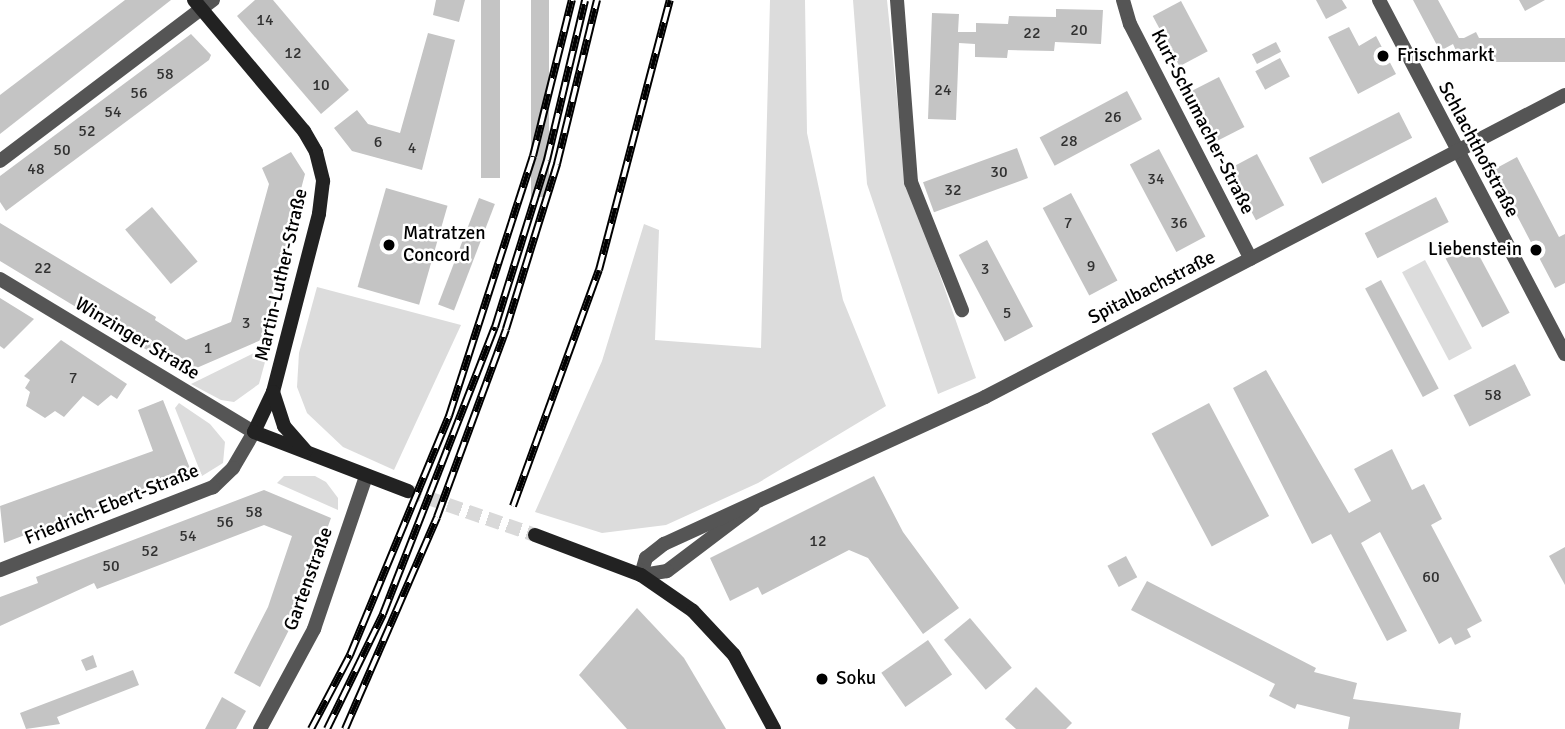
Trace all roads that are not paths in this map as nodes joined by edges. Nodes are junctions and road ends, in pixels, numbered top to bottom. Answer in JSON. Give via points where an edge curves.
{"nodes":[{"id":1,"x":897,"y":0,"type":"edge"},
{"id":2,"x":1123,"y":0,"type":"edge"},
{"id":3,"x":1379,"y":0,"type":"edge"},
{"id":4,"x":203,"y":3,"type":"edge"},
{"id":5,"x":1565,"y":95,"type":"edge"},
{"id":6,"x":1456,"y":149,"type":"junction"},
{"id":7,"x":0,"y":161,"type":"edge"},
{"id":8,"x":1251,"y":259,"type":"junction"},
{"id":9,"x":0,"y":279,"type":"edge"},
{"id":10,"x":962,"y":310,"type":"dead end"},
{"id":11,"x":1565,"y":354,"type":"edge"},
{"id":12,"x":273,"y":393,"type":"junction"},
{"id":13,"x":254,"y":432,"type":"junction"},
{"id":14,"x":319,"y":460,"type":"junction"},
{"id":15,"x":366,"y":476,"type":"junction"},
{"id":16,"x":408,"y":491,"type":"tunnel mouth"},
{"id":17,"x":753,"y":506,"type":"junction"},
{"id":18,"x":535,"y":536,"type":"tunnel mouth"},
{"id":19,"x":0,"y":570,"type":"edge"},
{"id":20,"x":641,"y":575,"type":"junction"},
{"id":21,"x":260,"y":729,"type":"edge"},
{"id":22,"x":774,"y":729,"type":"edge"}],
"edges":[{"from":1,"to":10,"type":"street","via":[[911,183]]},
{"from":2,"to":8,"type":"street","name":"Kurt-Schumacher-Straße","via":[[1130,24]]},
{"from":3,"to":6,"type":"street","name":"Schlachthofstraße"},
{"from":4,"to":7,"type":"street"},
{"from":4,"to":12,"type":"street","name":"Martin-Luther-Straße","via":[[304,131],[321,165],[323,197]]},
{"from":5,"to":6,"type":"street","name":"Spitalbachstraße"},
{"from":6,"to":8,"type":"street","name":"Spitalbachstraße"},
{"from":6,"to":11,"type":"street","name":"Schlachthofstraße"},
{"from":8,"to":17,"type":"street","name":"Spitalbachstraße","via":[[985,397]]},
{"from":9,"to":13,"type":"street","name":"Winzinger Straße"},
{"from":12,"to":13,"type":"street","name":"Martin-Luther-Straße"},
{"from":12,"to":14,"type":"street","via":[[284,426]]},
{"from":13,"to":14,"type":"street"},
{"from":13,"to":19,"type":"street","name":"Friedrich-Ebert-Straße","via":[[233,468],[213,486]]},
{"from":14,"to":15,"type":"street"},
{"from":15,"to":16,"type":"street"},
{"from":15,"to":21,"type":"street","name":"Gartenstraße","via":[[314,629]]},
{"from":17,"to":20,"type":"street","name":"Spitalbachstraße","via":[[667,571]]},
{"from":17,"to":20,"type":"street","name":"Spitalbachstraße","via":[[664,544],[646,558]]},
{"from":18,"to":20,"type":"street"},
{"from":20,"to":22,"type":"street","via":[[693,611],[719,636],[747,675]]}]}
